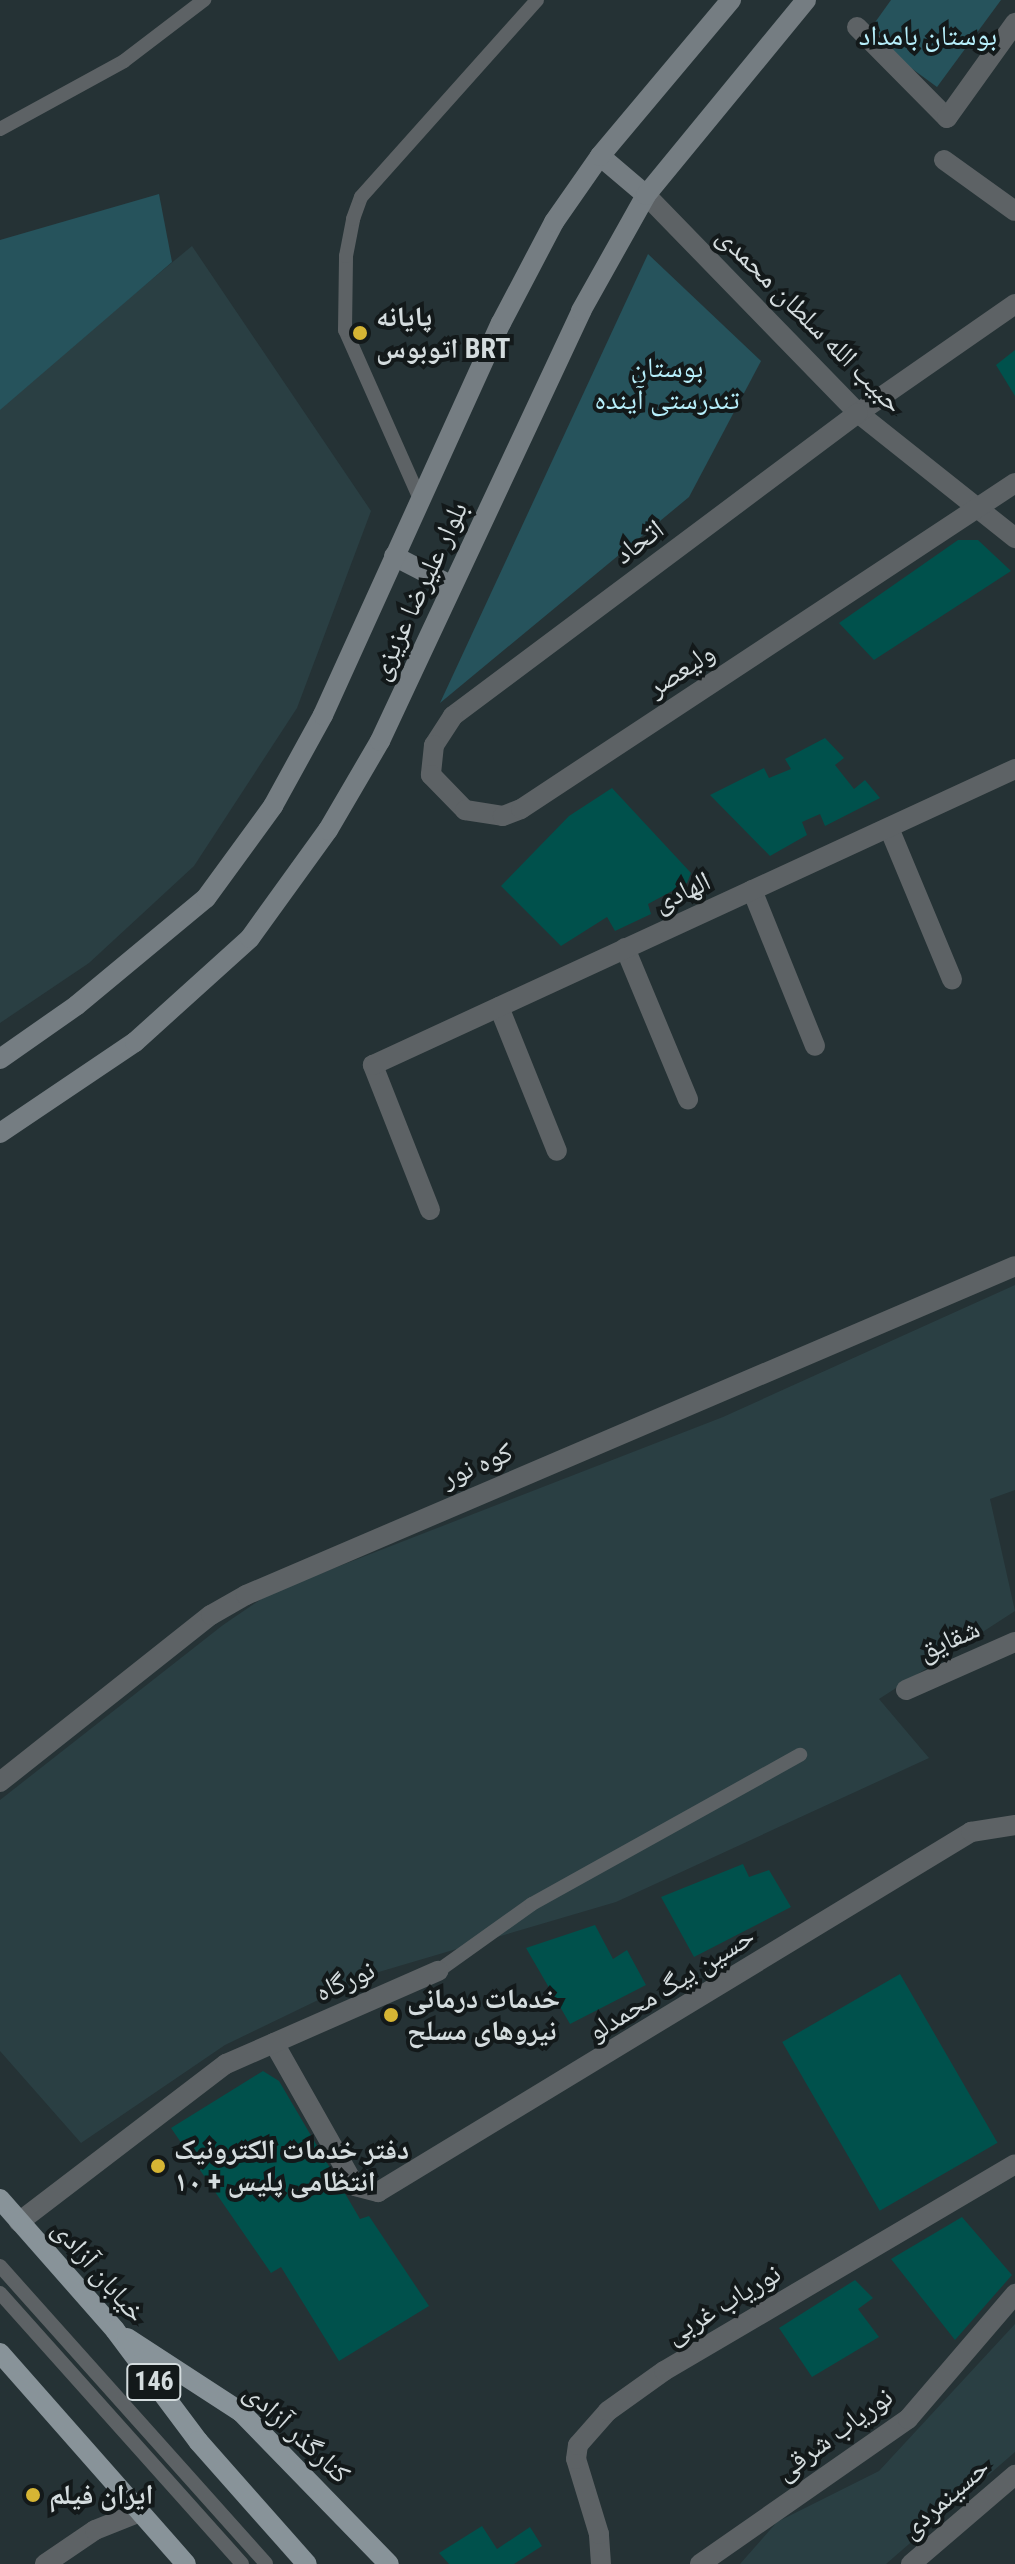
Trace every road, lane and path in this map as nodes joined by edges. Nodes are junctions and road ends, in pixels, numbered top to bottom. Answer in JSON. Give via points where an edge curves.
{"nodes":[{"id":1,"x":204,"y":0,"type":"edge"},
{"id":2,"x":537,"y":0,"type":"edge"},
{"id":3,"x":731,"y":0,"type":"edge"},
{"id":4,"x":806,"y":0,"type":"edge"},
{"id":5,"x":1015,"y":23,"type":"edge"},
{"id":6,"x":857,"y":27,"type":"dead end"},
{"id":7,"x":0,"y":129,"type":"edge"},
{"id":8,"x":600,"y":156,"type":"junction"},
{"id":9,"x":944,"y":160,"type":"dead end"},
{"id":10,"x":646,"y":195,"type":"junction"},
{"id":11,"x":1015,"y":211,"type":"edge"},
{"id":12,"x":1015,"y":304,"type":"edge"},
{"id":13,"x":858,"y":413,"type":"junction"},
{"id":14,"x":1015,"y":483,"type":"edge"},
{"id":15,"x":420,"y":499,"type":"junction"},
{"id":16,"x":978,"y":508,"type":"junction"},
{"id":17,"x":1015,"y":538,"type":"edge"},
{"id":18,"x":394,"y":556,"type":"junction"},
{"id":19,"x":452,"y":586,"type":"junction"},
{"id":20,"x":453,"y":716,"type":"joint"},
{"id":21,"x":1015,"y":769,"type":"edge"},
{"id":22,"x":889,"y":828,"type":"junction"},
{"id":23,"x":752,"y":890,"type":"junction"},
{"id":24,"x":625,"y":948,"type":"junction"},
{"id":25,"x":952,"y":979,"type":"dead end"},
{"id":26,"x":499,"y":1007,"type":"junction"},
{"id":27,"x":815,"y":1046,"type":"dead end"},
{"id":28,"x":0,"y":1059,"type":"edge"},
{"id":29,"x":688,"y":1099,"type":"dead end"},
{"id":30,"x":0,"y":1133,"type":"edge"},
{"id":31,"x":557,"y":1151,"type":"dead end"},
{"id":32,"x":430,"y":1210,"type":"dead end"},
{"id":33,"x":1015,"y":1266,"type":"edge"},
{"id":34,"x":1015,"y":1642,"type":"edge"},
{"id":35,"x":906,"y":1690,"type":"dead end"},
{"id":36,"x":800,"y":1755,"type":"dead end"},
{"id":37,"x":0,"y":1782,"type":"edge"},
{"id":38,"x":1015,"y":1825,"type":"edge"},
{"id":39,"x":438,"y":1971,"type":"joint"},
{"id":40,"x":274,"y":2043,"type":"junction"},
{"id":41,"x":1015,"y":2164,"type":"edge"},
{"id":42,"x":0,"y":2199,"type":"edge"},
{"id":43,"x":19,"y":2222,"type":"junction"},
{"id":44,"x":0,"y":2266,"type":"edge"},
{"id":45,"x":0,"y":2293,"type":"edge"},
{"id":46,"x":1015,"y":2294,"type":"edge"},
{"id":47,"x":115,"y":2330,"type":"junction"},
{"id":48,"x":0,"y":2353,"type":"edge"},
{"id":49,"x":1015,"y":2475,"type":"edge"},
{"id":50,"x":140,"y":2512,"type":"junction"},
{"id":51,"x":45,"y":2564,"type":"edge"},
{"id":52,"x":186,"y":2564,"type":"edge"},
{"id":53,"x":242,"y":2564,"type":"edge"},
{"id":54,"x":266,"y":2564,"type":"edge"},
{"id":55,"x":307,"y":2564,"type":"edge"},
{"id":56,"x":389,"y":2564,"type":"edge"},
{"id":57,"x":601,"y":2564,"type":"edge"},
{"id":58,"x":700,"y":2564,"type":"edge"},
{"id":59,"x":911,"y":2564,"type":"edge"}],
"edges":[{"from":1,"to":7,"type":"lane","via":[[124,61]]},
{"from":2,"to":15,"type":"lane","via":[[361,197],[353,219],[346,256],[345,330]]},
{"from":3,"to":8,"type":"main road","name":"بلوار علیرضا عزیزی"},
{"from":4,"to":10,"type":"main road","name":"بلوار علیرضا عزیزی"},
{"from":5,"to":6,"type":"street","via":[[947,118]]},
{"from":8,"to":10,"type":"main road"},
{"from":8,"to":15,"type":"main road","name":"بلوار علیرضا عزیزی","via":[[535,258]]},
{"from":9,"to":11,"type":"street"},
{"from":10,"to":13,"type":"street","name":"حبیب الله سلطان محمدی"},
{"from":10,"to":19,"type":"main road","name":"بلوار علیرضا عزیزی","via":[[581,311]]},
{"from":12,"to":13,"type":"street","name":"اتحاد"},
{"from":13,"to":16,"type":"street","name":"حبیب الله سلطان محمدی"},
{"from":13,"to":20,"type":"street","name":"اتحاد"},
{"from":14,"to":16,"type":"street","name":"ولیعصر"},
{"from":15,"to":18,"type":"main road","name":"بلوار علیرضا عزیزی"},
{"from":16,"to":17,"type":"street","name":"حبیب الله سلطان محمدی"},
{"from":16,"to":20,"type":"street","name":"ولیعصر","via":[[521,809],[503,816],[465,810],[431,775],[434,745]]},
{"from":18,"to":19,"type":"main road"},
{"from":18,"to":28,"type":"main road","name":"بلوار علیرضا عزیزی","via":[[323,715],[273,806],[206,898],[98,989]]},
{"from":19,"to":30,"type":"main road","name":"بلوار علیرضا عزیزی","via":[[357,783],[250,938],[135,1042]]},
{"from":21,"to":22,"type":"street","name":"الهادی"},
{"from":22,"to":23,"type":"street","name":"الهادی"},
{"from":22,"to":25,"type":"street"},
{"from":23,"to":24,"type":"street","name":"الهادی"},
{"from":23,"to":27,"type":"street"},
{"from":24,"to":26,"type":"street","name":"الهادی"},
{"from":24,"to":29,"type":"street"},
{"from":26,"to":31,"type":"street"},
{"from":26,"to":32,"type":"street","name":"الهادی","via":[[373,1065]]},
{"from":33,"to":37,"type":"street","name":"کوه نور","via":[[246,1595],[211,1615]]},
{"from":34,"to":35,"type":"street","name":"شقایق"},
{"from":36,"to":39,"type":"lane","via":[[532,1904]]},
{"from":38,"to":40,"type":"street","name":"حسین بیگ محمدلو","via":[[971,1832],[378,2192],[355,2186]]},
{"from":39,"to":40,"type":"street","name":"نورگاه"},
{"from":40,"to":43,"type":"street","via":[[226,2064]]},
{"from":41,"to":57,"type":"street","name":"نوریاب غربی","via":[[664,2371],[608,2411],[578,2445],[576,2459],[599,2534]]},
{"from":42,"to":43,"type":"main road","name":"خیابان آزادی","number":"146"},
{"from":43,"to":47,"type":"main road","name":"خیابان آزادی","number":"146"},
{"from":44,"to":54,"type":"lane"},
{"from":45,"to":53,"type":"lane"},
{"from":46,"to":58,"type":"street","name":"نوریاب شرقی","via":[[908,2419]]},
{"from":47,"to":55,"type":"main road","name":"خیابان آزادی","number":"146","via":[[198,2441]]},
{"from":47,"to":56,"type":"main road","name":"کنارگذر آزادی","via":[[241,2412]]},
{"from":48,"to":50,"type":"main road"},
{"from":49,"to":59,"type":"street","name":"حسینمردی"},
{"from":50,"to":51,"type":"street","via":[[95,2530]]},
{"from":50,"to":52,"type":"main road"}]}
